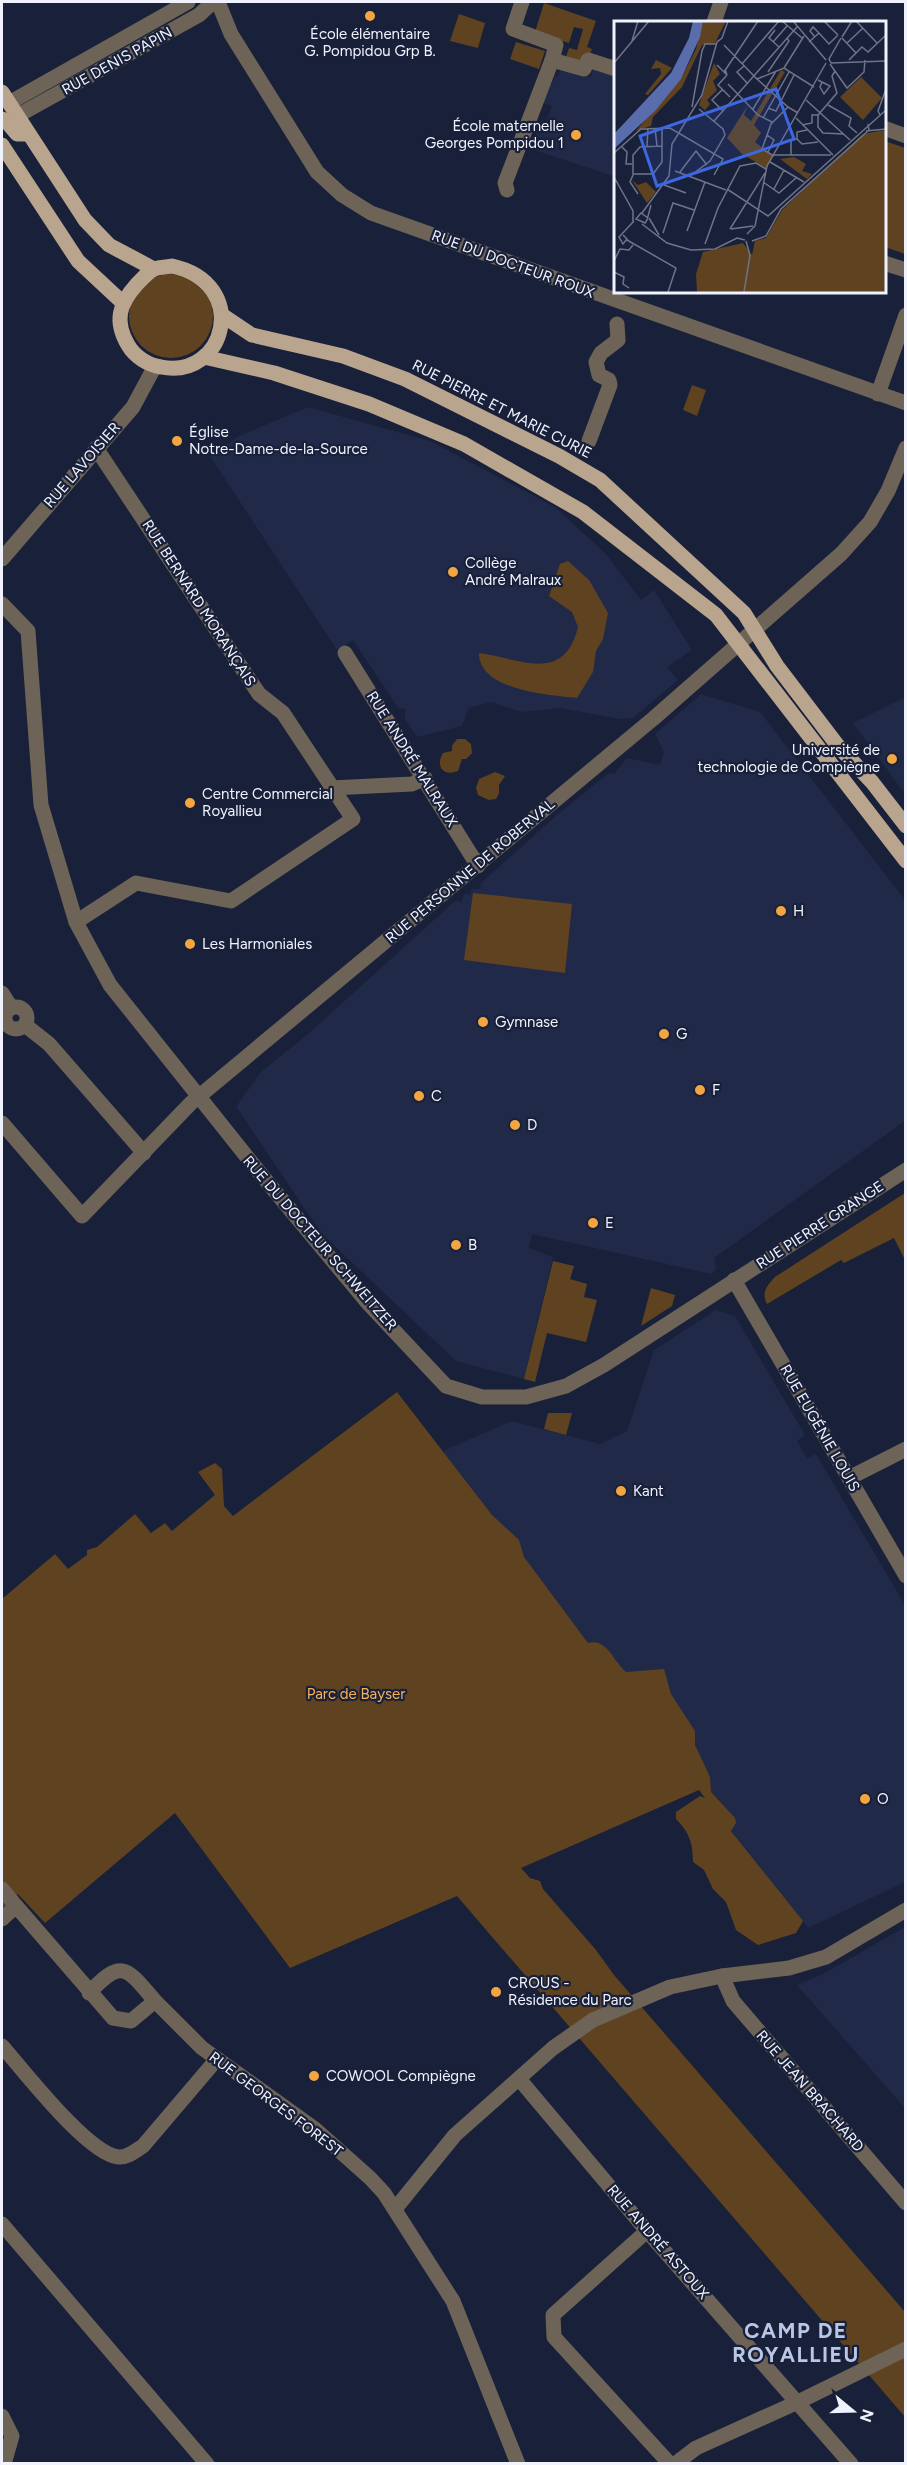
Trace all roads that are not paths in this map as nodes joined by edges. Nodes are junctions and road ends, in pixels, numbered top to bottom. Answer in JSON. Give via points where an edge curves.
{"nodes":[{"id":1,"x":188,"y":2,"type":"edge"},
{"id":2,"x":216,"y":2,"type":"edge"},
{"id":3,"x":522,"y":2,"type":"edge"},
{"id":4,"x":722,"y":2,"type":"edge"},
{"id":5,"x":714,"y":21,"type":"edge"},
{"id":6,"x":552,"y":60,"type":"junction"},
{"id":7,"x":614,"y":68,"type":"edge"},
{"id":8,"x":9,"y":104,"type":"edge"},
{"id":9,"x":2,"y":120,"type":"edge"},
{"id":10,"x":886,"y":128,"type":"edge"},
{"id":11,"x":28,"y":134,"type":"junction"},
{"id":12,"x":906,"y":136,"type":"edge"},
{"id":13,"x":2,"y":145,"type":"edge"},
{"id":14,"x":507,"y":190,"type":"dead end"},
{"id":15,"x":886,"y":263,"type":"edge"},
{"id":16,"x":153,"y":269,"type":"junction"},
{"id":17,"x":906,"y":270,"type":"edge"},
{"id":18,"x":621,"y":297,"type":"edge"},
{"id":19,"x":122,"y":302,"type":"junction"},
{"id":20,"x":222,"y":315,"type":"junction"},
{"id":21,"x":906,"y":315,"type":"edge"},
{"id":22,"x":617,"y":324,"type":"dead end"},
{"id":23,"x":204,"y":357,"type":"junction"},
{"id":24,"x":155,"y":366,"type":"junction"},
{"id":25,"x":878,"y":394,"type":"junction"},
{"id":26,"x":906,"y":403,"type":"edge"},
{"id":27,"x":589,"y":441,"type":"dead end"},
{"id":28,"x":96,"y":448,"type":"junction"},
{"id":29,"x":906,"y":448,"type":"edge"},
{"id":30,"x":2,"y":559,"type":"edge"},
{"id":31,"x":2,"y":604,"type":"edge"},
{"id":32,"x":755,"y":631,"type":"junction"},
{"id":33,"x":740,"y":643,"type":"junction"},
{"id":34,"x":345,"y":653,"type":"dead end"},
{"id":35,"x":425,"y":778,"type":"junction"},
{"id":36,"x":331,"y":788,"type":"junction"},
{"id":37,"x":906,"y":826,"type":"edge"},
{"id":38,"x":906,"y":861,"type":"edge"},
{"id":39,"x":478,"y":866,"type":"junction"},
{"id":40,"x":76,"y":922,"type":"junction"},
{"id":41,"x":2,"y":993,"type":"edge"},
{"id":42,"x":199,"y":1098,"type":"junction"},
{"id":43,"x":2,"y":1123,"type":"edge"},
{"id":44,"x":144,"y":1153,"type":"junction"},
{"id":45,"x":906,"y":1170,"type":"edge"},
{"id":46,"x":734,"y":1280,"type":"junction"},
{"id":47,"x":906,"y":1449,"type":"edge"},
{"id":48,"x":849,"y":1478,"type":"junction"},
{"id":49,"x":906,"y":1576,"type":"edge"},
{"id":50,"x":2,"y":1889,"type":"edge"},
{"id":51,"x":16,"y":1906,"type":"junction"},
{"id":52,"x":906,"y":1910,"type":"edge"},
{"id":53,"x":2,"y":1919,"type":"edge"},
{"id":54,"x":722,"y":1976,"type":"junction"},
{"id":55,"x":89,"y":1993,"type":"junction"},
{"id":56,"x":155,"y":2001,"type":"junction"},
{"id":57,"x":2,"y":2046,"type":"edge"},
{"id":58,"x":217,"y":2059,"type":"junction"},
{"id":59,"x":520,"y":2080,"type":"junction"},
{"id":60,"x":906,"y":2203,"type":"edge"},
{"id":61,"x":395,"y":2209,"type":"junction"},
{"id":62,"x":2,"y":2224,"type":"edge"},
{"id":63,"x":647,"y":2231,"type":"junction"},
{"id":64,"x":906,"y":2349,"type":"edge"},
{"id":65,"x":798,"y":2402,"type":"junction"},
{"id":66,"x":2,"y":2416,"type":"edge"},
{"id":67,"x":3,"y":2463,"type":"edge"},
{"id":68,"x":207,"y":2463,"type":"edge"},
{"id":69,"x":518,"y":2463,"type":"edge"},
{"id":70,"x":670,"y":2463,"type":"edge"},
{"id":71,"x":675,"y":2463,"type":"edge"},
{"id":72,"x":851,"y":2463,"type":"edge"}],
"edges":[{"from":1,"to":8,"type":"street","name":"RUE DENIS PAPIN"},
{"from":2,"to":8,"type":"street","name":"RUE DENIS PAPIN","via":[[199,15]]},
{"from":2,"to":18,"type":"street","name":"RUE DU DOCTEUR ROUX","via":[[231,34],[317,172],[342,195],[371,213]]},
{"from":3,"to":6,"type":"street","via":[[513,29],[556,45]]},
{"from":4,"to":5,"type":"street"},
{"from":6,"to":7,"type":"street","via":[[584,69],[588,60]]},
{"from":6,"to":14,"type":"street","via":[[505,183]]},
{"from":8,"to":11,"type":"main road"},
{"from":9,"to":11,"type":"main road","via":[[17,134]]},
{"from":10,"to":12,"type":"street"},
{"from":11,"to":16,"type":"main road","via":[[85,220],[109,246]]},
{"from":13,"to":19,"type":"main road","via":[[78,261]]},
{"from":15,"to":17,"type":"street"},
{"from":16,"to":19,"type":"main road"},
{"from":16,"to":20,"type":"main road","via":[[172,266],[191,270],[207,281],[218,296]]},
{"from":18,"to":25,"type":"street","name":"RUE DU DOCTEUR ROUX"},
{"from":19,"to":24,"type":"main road","via":[[122,334],[129,348]]},
{"from":20,"to":23,"type":"main road","via":[[217,338]]},
{"from":20,"to":32,"type":"main road","name":"RUE PIERRE ET MARIE CURIE","via":[[252,335],[343,356],[405,379],[600,480],[729,598]]},
{"from":21,"to":25,"type":"street"},
{"from":22,"to":27,"type":"street","via":[[618,340],[596,362],[599,375],[609,380],[610,385]]},
{"from":23,"to":24,"type":"main road","via":[[181,368]]},
{"from":23,"to":33,"type":"main road","via":[[274,373],[369,404],[464,444],[583,512],[716,615]]},
{"from":24,"to":28,"type":"street","name":"RUE LAVOISIER","via":[[133,407]]},
{"from":25,"to":26,"type":"street","name":"RUE DU DOCTEUR ROUX"},
{"from":28,"to":30,"type":"street","name":"RUE LAVOISIER"},
{"from":28,"to":36,"type":"street","name":"RUE BERNARD MORANÇAIS","via":[[259,694],[283,713]]},
{"from":29,"to":32,"type":"street","name":"RUE PERSONNE DE ROBERVAL","via":[[870,522],[841,554]]},
{"from":31,"to":40,"type":"street","name":"RUE DU DOCTEUR SCHWEITZER","via":[[28,631],[41,805]]},
{"from":32,"to":33,"type":"street","name":"RUE PERSONNE DE ROBERVAL"},
{"from":32,"to":37,"type":"main road","name":"RUE PIERRE ET MARIE CURIE","via":[[831,737]]},
{"from":33,"to":38,"type":"main road"},
{"from":33,"to":39,"type":"street","name":"RUE PERSONNE DE ROBERVAL"},
{"from":34,"to":35,"type":"street","name":"RUE ANDRÉ MALRAUX"},
{"from":35,"to":36,"type":"street","via":[[412,784]]},
{"from":35,"to":39,"type":"street","name":"RUE ANDRÉ MALRAUX"},
{"from":36,"to":40,"type":"street","name":"RUE BERNARD MORANÇAIS","via":[[353,819],[231,901],[136,883]]},
{"from":39,"to":42,"type":"street","name":"RUE PERSONNE DE ROBERVAL"},
{"from":40,"to":42,"type":"street","name":"RUE DU DOCTEUR SCHWEITZER","via":[[110,985]]},
{"from":41,"to":44,"type":"street","via":[[11,1007],[20,1007],[27,1013],[25,1025],[50,1044]]},
{"from":42,"to":44,"type":"street","name":"RUE PERSONNE DE ROBERVAL"},
{"from":42,"to":46,"type":"street","name":"RUE DU DOCTEUR SCHWEITZER","via":[[367,1302],[446,1386],[462,1393],[514,1399],[566,1386]]},
{"from":43,"to":44,"type":"street","name":"RUE PERSONNE DE ROBERVAL","via":[[82,1216]]},
{"from":45,"to":46,"type":"street","name":"RUE PIERRE GRANGE"},
{"from":46,"to":48,"type":"street","name":"RUE EUGÉNIE LOUIS"},
{"from":47,"to":48,"type":"street"},
{"from":48,"to":49,"type":"street","name":"RUE EUGÉNIE LOUIS"},
{"from":50,"to":51,"type":"street"},
{"from":51,"to":53,"type":"street"},
{"from":51,"to":55,"type":"street"},
{"from":52,"to":54,"type":"street","via":[[826,1957],[789,1968]]},
{"from":54,"to":59,"type":"street","via":[[670,1987],[593,2019],[553,2048]]},
{"from":54,"to":60,"type":"street","name":"RUE JEAN BRACHARD","via":[[733,2001]]},
{"from":55,"to":56,"type":"street","via":[[113,2018],[123,2022],[131,2021]]},
{"from":55,"to":56,"type":"street","name":"RUE GEORGES FOREST","via":[[108,1973],[118,1970],[132,1974]]},
{"from":56,"to":58,"type":"street","name":"RUE GEORGES FOREST"},
{"from":57,"to":58,"type":"street","via":[[74,2127],[102,2152],[119,2157],[143,2146]]},
{"from":58,"to":61,"type":"street","name":"RUE GEORGES FOREST","via":[[315,2129],[370,2178]]},
{"from":59,"to":61,"type":"street","via":[[455,2135]]},
{"from":59,"to":63,"type":"street","name":"RUE ANDRÉ ASTOUX"},
{"from":61,"to":69,"type":"street","name":"RUE GEORGES FOREST","via":[[453,2301]]},
{"from":62,"to":68,"type":"street"},
{"from":63,"to":65,"type":"street","name":"RUE ANDRÉ ASTOUX"},
{"from":63,"to":70,"type":"street","via":[[553,2315],[554,2337]]},
{"from":64,"to":65,"type":"street"},
{"from":65,"to":71,"type":"street","via":[[696,2448]]},
{"from":65,"to":72,"type":"street","name":"RUE ANDRÉ ASTOUX"},
{"from":66,"to":67,"type":"street","via":[[12,2436]]}]}
